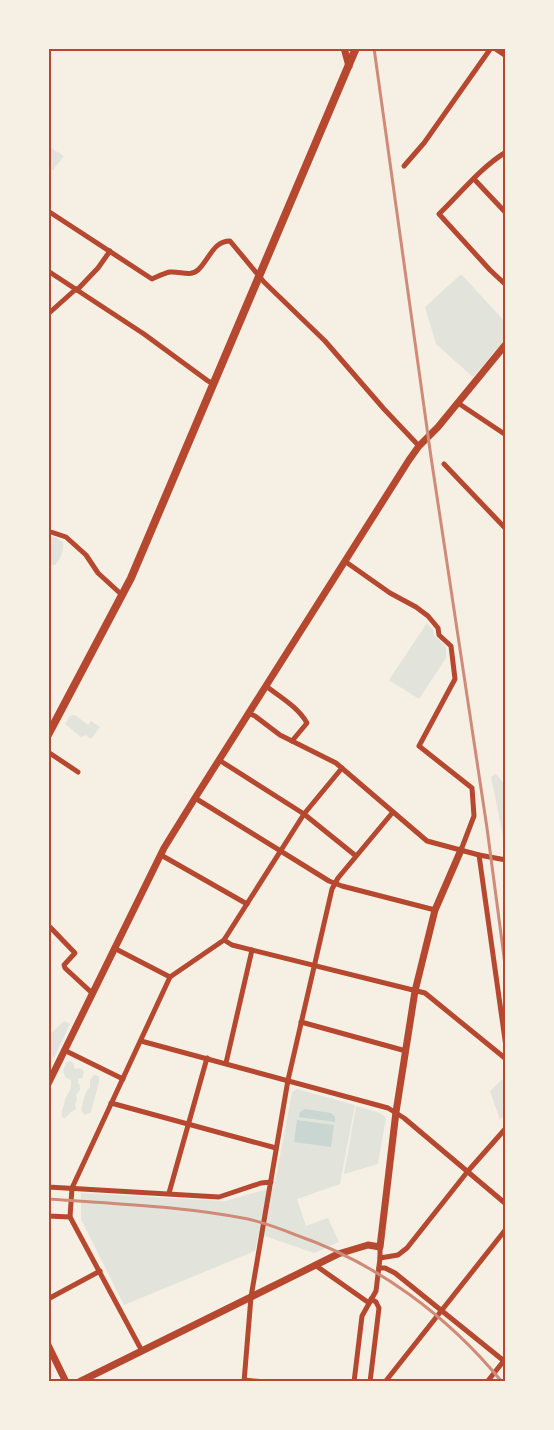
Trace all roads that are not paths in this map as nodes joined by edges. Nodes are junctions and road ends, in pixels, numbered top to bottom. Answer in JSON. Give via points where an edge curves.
{"nodes":[{"id":1,"x":344,"y":48,"type":"edge"},
{"id":2,"x":357,"y":48,"type":"edge"},
{"id":3,"x":493,"y":48,"type":"edge"},
{"id":4,"x":506,"y":56,"type":"edge"},
{"id":5,"x":349,"y":66,"type":"junction"},
{"id":6,"x":506,"y":152,"type":"edge"},
{"id":7,"x":404,"y":166,"type":"dead end"},
{"id":8,"x":474,"y":179,"type":"junction"},
{"id":9,"x":48,"y":211,"type":"edge"},
{"id":10,"x":506,"y":213,"type":"edge"},
{"id":11,"x":110,"y":251,"type":"junction"},
{"id":12,"x":48,"y":271,"type":"edge"},
{"id":13,"x":259,"y":276,"type":"junction"},
{"id":14,"x":506,"y":285,"type":"edge"},
{"id":15,"x":76,"y":290,"type":"junction"},
{"id":16,"x":48,"y":314,"type":"edge"},
{"id":17,"x":506,"y":344,"type":"edge"},
{"id":18,"x":214,"y":384,"type":"junction"},
{"id":19,"x":458,"y":403,"type":"junction"},
{"id":20,"x":506,"y":435,"type":"edge"},
{"id":21,"x":419,"y":447,"type":"junction"},
{"id":22,"x":444,"y":464,"type":"dead end"},
{"id":23,"x":506,"y":529,"type":"edge"},
{"id":24,"x":48,"y":531,"type":"edge"},
{"id":25,"x":346,"y":561,"type":"junction"},
{"id":26,"x":122,"y":595,"type":"junction"},
{"id":27,"x":266,"y":686,"type":"junction"},
{"id":28,"x":248,"y":713,"type":"junction"},
{"id":29,"x":48,"y":735,"type":"edge"},
{"id":30,"x":292,"y":741,"type":"junction"},
{"id":31,"x":48,"y":752,"type":"edge"},
{"id":32,"x":219,"y":760,"type":"junction"},
{"id":33,"x":342,"y":768,"type":"junction"},
{"id":34,"x":78,"y":772,"type":"dead end"},
{"id":35,"x":195,"y":798,"type":"junction"},
{"id":36,"x":393,"y":812,"type":"junction"},
{"id":37,"x":304,"y":814,"type":"junction"},
{"id":38,"x":279,"y":850,"type":"junction"},
{"id":39,"x":461,"y":850,"type":"junction"},
{"id":40,"x":161,"y":855,"type":"junction"},
{"id":41,"x":479,"y":855,"type":"junction"},
{"id":42,"x":356,"y":856,"type":"junction"},
{"id":43,"x":506,"y":860,"type":"edge"},
{"id":44,"x":335,"y":884,"type":"junction"},
{"id":45,"x":247,"y":904,"type":"junction"},
{"id":46,"x":435,"y":910,"type":"junction"},
{"id":47,"x":48,"y":926,"type":"edge"},
{"id":48,"x":224,"y":940,"type":"junction"},
{"id":49,"x":114,"y":948,"type":"junction"},
{"id":50,"x":252,"y":950,"type":"junction"},
{"id":51,"x":315,"y":966,"type":"junction"},
{"id":52,"x":170,"y":977,"type":"junction"},
{"id":53,"x":415,"y":991,"type":"junction"},
{"id":54,"x":92,"y":993,"type":"junction"},
{"id":55,"x":301,"y":1022,"type":"junction"},
{"id":56,"x":141,"y":1041,"type":"junction"},
{"id":57,"x":506,"y":1047,"type":"edge"},
{"id":58,"x":64,"y":1050,"type":"junction"},
{"id":59,"x":406,"y":1051,"type":"junction"},
{"id":60,"x":207,"y":1058,"type":"junction"},
{"id":61,"x":506,"y":1059,"type":"edge"},
{"id":62,"x":226,"y":1063,"type":"junction"},
{"id":63,"x":123,"y":1079,"type":"junction"},
{"id":64,"x":288,"y":1080,"type":"junction"},
{"id":65,"x":48,"y":1084,"type":"edge"},
{"id":66,"x":111,"y":1104,"type":"junction"},
{"id":67,"x":396,"y":1112,"type":"junction"},
{"id":68,"x":189,"y":1125,"type":"junction"},
{"id":69,"x":506,"y":1128,"type":"edge"},
{"id":70,"x":276,"y":1148,"type":"junction"},
{"id":71,"x":468,"y":1171,"type":"junction"},
{"id":72,"x":271,"y":1182,"type":"junction"},
{"id":73,"x":48,"y":1186,"type":"edge"},
{"id":74,"x":72,"y":1188,"type":"junction"},
{"id":75,"x":169,"y":1193,"type":"junction"},
{"id":76,"x":506,"y":1204,"type":"edge"},
{"id":77,"x":48,"y":1216,"type":"edge"},
{"id":78,"x":70,"y":1217,"type":"junction"},
{"id":79,"x":506,"y":1229,"type":"edge"},
{"id":80,"x":380,"y":1246,"type":"junction"},
{"id":81,"x":380,"y":1258,"type":"junction"},
{"id":82,"x":315,"y":1265,"type":"junction"},
{"id":83,"x":380,"y":1268,"type":"junction"},
{"id":84,"x":100,"y":1272,"type":"junction"},
{"id":85,"x":251,"y":1297,"type":"junction"},
{"id":86,"x":48,"y":1299,"type":"edge"},
{"id":87,"x":370,"y":1301,"type":"junction"},
{"id":88,"x":443,"y":1310,"type":"junction"},
{"id":89,"x":48,"y":1345,"type":"edge"},
{"id":90,"x":142,"y":1351,"type":"junction"},
{"id":91,"x":505,"y":1359,"type":"edge"},
{"id":92,"x":244,"y":1381,"type":"edge"},
{"id":93,"x":66,"y":1382,"type":"edge"},
{"id":94,"x":79,"y":1382,"type":"edge"},
{"id":95,"x":266,"y":1382,"type":"edge"},
{"id":96,"x":354,"y":1382,"type":"edge"},
{"id":97,"x":370,"y":1382,"type":"edge"},
{"id":98,"x":385,"y":1382,"type":"edge"},
{"id":99,"x":487,"y":1382,"type":"edge"}],
"edges":[{"from":1,"to":5,"type":"street"},
{"from":2,"to":5,"type":"main road"},
{"from":3,"to":4,"type":"street"},
{"from":3,"to":7,"type":"street"},
{"from":5,"to":13,"type":"main road"},
{"from":6,"to":8,"type":"street"},
{"from":8,"to":10,"type":"street"},
{"from":8,"to":14,"type":"street","via":[[439,214]]},
{"from":9,"to":11,"type":"street"},
{"from":11,"to":13,"type":"street","via":[[152,279],[170,272],[192,274],[220,244],[230,241]]},
{"from":11,"to":15,"type":"street"},
{"from":12,"to":15,"type":"street"},
{"from":13,"to":18,"type":"main road"},
{"from":13,"to":21,"type":"street","via":[[325,341]]},
{"from":15,"to":16,"type":"street"},
{"from":15,"to":18,"type":"street"},
{"from":17,"to":19,"type":"street"},
{"from":18,"to":26,"type":"main road"},
{"from":19,"to":20,"type":"street"},
{"from":19,"to":21,"type":"street"},
{"from":21,"to":25,"type":"street"},
{"from":22,"to":23,"type":"street"},
{"from":24,"to":26,"type":"street","via":[[66,537]]},
{"from":25,"to":27,"type":"street"},
{"from":25,"to":39,"type":"street","via":[[428,616],[451,646],[455,679],[419,746],[472,788],[474,816]]},
{"from":26,"to":29,"type":"main road"},
{"from":27,"to":28,"type":"street"},
{"from":27,"to":30,"type":"street","via":[[307,723]]},
{"from":28,"to":30,"type":"street"},
{"from":28,"to":32,"type":"street"},
{"from":30,"to":33,"type":"street"},
{"from":31,"to":34,"type":"street"},
{"from":32,"to":35,"type":"street"},
{"from":32,"to":37,"type":"street"},
{"from":33,"to":36,"type":"street"},
{"from":33,"to":37,"type":"street"},
{"from":35,"to":38,"type":"street"},
{"from":35,"to":40,"type":"street"},
{"from":36,"to":39,"type":"street","via":[[427,841]]},
{"from":36,"to":42,"type":"street"},
{"from":37,"to":38,"type":"street"},
{"from":37,"to":42,"type":"street"},
{"from":38,"to":44,"type":"street"},
{"from":38,"to":45,"type":"street"},
{"from":39,"to":41,"type":"street"},
{"from":39,"to":46,"type":"street"},
{"from":40,"to":45,"type":"street"},
{"from":40,"to":49,"type":"street"},
{"from":41,"to":43,"type":"street"},
{"from":41,"to":57,"type":"street"},
{"from":42,"to":44,"type":"street"},
{"from":44,"to":46,"type":"street"},
{"from":44,"to":51,"type":"street"},
{"from":45,"to":48,"type":"street"},
{"from":46,"to":53,"type":"street"},
{"from":47,"to":54,"type":"street","via":[[75,953],[65,968]]},
{"from":48,"to":50,"type":"street"},
{"from":48,"to":52,"type":"street"},
{"from":49,"to":52,"type":"street"},
{"from":49,"to":54,"type":"street"},
{"from":50,"to":51,"type":"street"},
{"from":50,"to":62,"type":"street"},
{"from":51,"to":53,"type":"street"},
{"from":51,"to":55,"type":"street"},
{"from":52,"to":56,"type":"street"},
{"from":53,"to":59,"type":"street"},
{"from":53,"to":61,"type":"street","via":[[425,993]]},
{"from":54,"to":58,"type":"street"},
{"from":55,"to":59,"type":"street"},
{"from":55,"to":64,"type":"street"},
{"from":56,"to":60,"type":"street"},
{"from":56,"to":63,"type":"street"},
{"from":58,"to":63,"type":"street"},
{"from":58,"to":65,"type":"street"},
{"from":59,"to":67,"type":"street"},
{"from":60,"to":62,"type":"street"},
{"from":60,"to":68,"type":"street"},
{"from":62,"to":64,"type":"street"},
{"from":63,"to":66,"type":"street"},
{"from":64,"to":67,"type":"street"},
{"from":64,"to":70,"type":"street"},
{"from":66,"to":68,"type":"street"},
{"from":66,"to":74,"type":"street"},
{"from":67,"to":71,"type":"street"},
{"from":67,"to":80,"type":"street"},
{"from":68,"to":70,"type":"street"},
{"from":68,"to":75,"type":"street"},
{"from":69,"to":71,"type":"street"},
{"from":70,"to":72,"type":"street"},
{"from":71,"to":76,"type":"street"},
{"from":71,"to":81,"type":"street","via":[[407,1248],[398,1255]]},
{"from":72,"to":75,"type":"street","via":[[219,1197]]},
{"from":72,"to":85,"type":"street"},
{"from":73,"to":74,"type":"street"},
{"from":74,"to":75,"type":"street"},
{"from":74,"to":78,"type":"street"},
{"from":77,"to":78,"type":"street"},
{"from":78,"to":84,"type":"street"},
{"from":79,"to":88,"type":"street"},
{"from":80,"to":81,"type":"street"},
{"from":80,"to":82,"type":"street","via":[[361,1247]]},
{"from":81,"to":83,"type":"street"},
{"from":82,"to":85,"type":"street"},
{"from":82,"to":87,"type":"street"},
{"from":83,"to":87,"type":"street"},
{"from":83,"to":88,"type":"street","via":[[395,1273]]},
{"from":84,"to":86,"type":"street"},
{"from":84,"to":90,"type":"street"},
{"from":85,"to":90,"type":"street"},
{"from":85,"to":92,"type":"street"},
{"from":87,"to":96,"type":"street","via":[[362,1316]]},
{"from":87,"to":97,"type":"street","via":[[379,1308]]},
{"from":88,"to":91,"type":"street"},
{"from":88,"to":98,"type":"street"},
{"from":89,"to":93,"type":"street"},
{"from":90,"to":94,"type":"street"},
{"from":91,"to":99,"type":"street"},
{"from":92,"to":95,"type":"street"}]}
